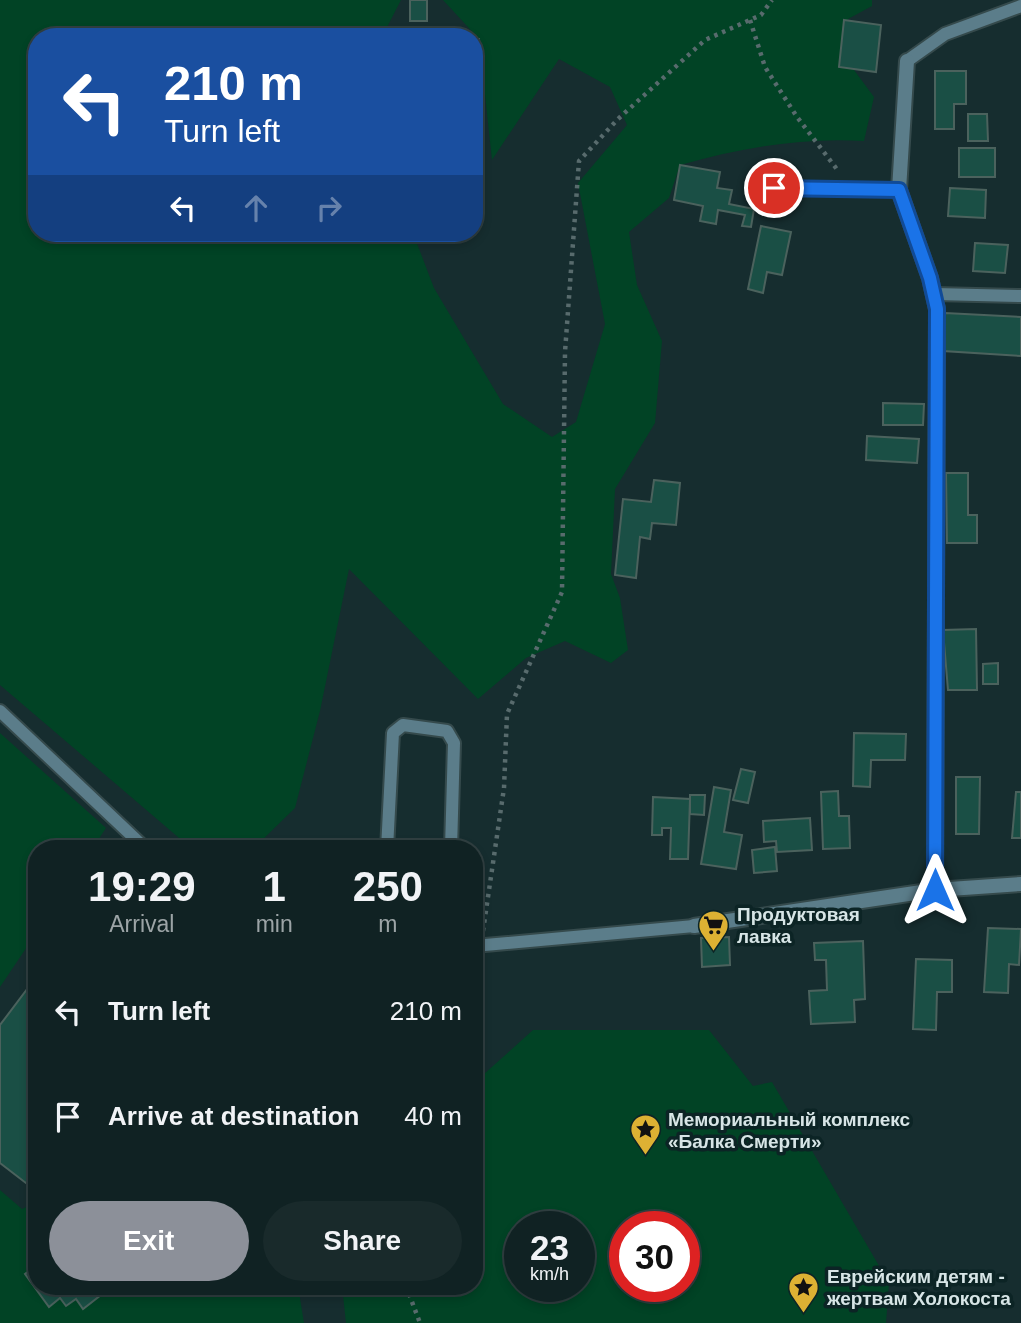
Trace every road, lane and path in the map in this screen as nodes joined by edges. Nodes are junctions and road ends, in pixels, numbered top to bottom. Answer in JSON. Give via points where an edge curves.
{"nodes":[{"id":1,"x":772,"y":0,"type":"edge"},
{"id":2,"x":1021,"y":6,"type":"edge"},
{"id":3,"x":750,"y":20,"type":"junction"},
{"id":4,"x":907,"y":61,"type":"joint"},
{"id":5,"x":774,"y":188,"type":"dead end"},
{"id":6,"x":853,"y":189,"type":"junction"},
{"id":7,"x":899,"y":190,"type":"junction"},
{"id":8,"x":934,"y":294,"type":"junction"},
{"id":9,"x":1021,"y":296,"type":"edge"},
{"id":10,"x":0,"y":711,"type":"edge"},
{"id":11,"x":136,"y":840,"type":"edge"},
{"id":12,"x":387,"y":840,"type":"edge"},
{"id":13,"x":451,"y":840,"type":"edge"},
{"id":14,"x":1021,"y":884,"type":"edge"},
{"id":15,"x":935,"y":890,"type":"junction"},
{"id":16,"x":483,"y":916,"type":"edge"},
{"id":17,"x":694,"y":926,"type":"joint"},
{"id":18,"x":483,"y":946,"type":"edge"},
{"id":19,"x":409,"y":1295,"type":"edge"},
{"id":20,"x":420,"y":1323,"type":"edge"}],
"edges":[{"from":1,"to":3,"type":"path","via":[[761,15]]},
{"from":2,"to":4,"type":"lane","via":[[945,34]]},
{"from":3,"to":6,"type":"path","via":[[765,67]]},
{"from":3,"to":16,"type":"path","via":[[705,40],[579,161],[565,352],[562,592],[507,715],[504,788]]},
{"from":4,"to":7,"type":"street"},
{"from":5,"to":6,"type":"lane"},
{"from":6,"to":7,"type":"lane"},
{"from":7,"to":8,"type":"street"},
{"from":8,"to":9,"type":"lane"},
{"from":8,"to":15,"type":"street"},
{"from":10,"to":11,"type":"lane"},
{"from":12,"to":13,"type":"lane","via":[[393,733],[402,724],[447,731],[454,743]]},
{"from":14,"to":15,"type":"street"},
{"from":15,"to":17,"type":"street"},
{"from":17,"to":18,"type":"lane"},
{"from":19,"to":20,"type":"path"}]}
